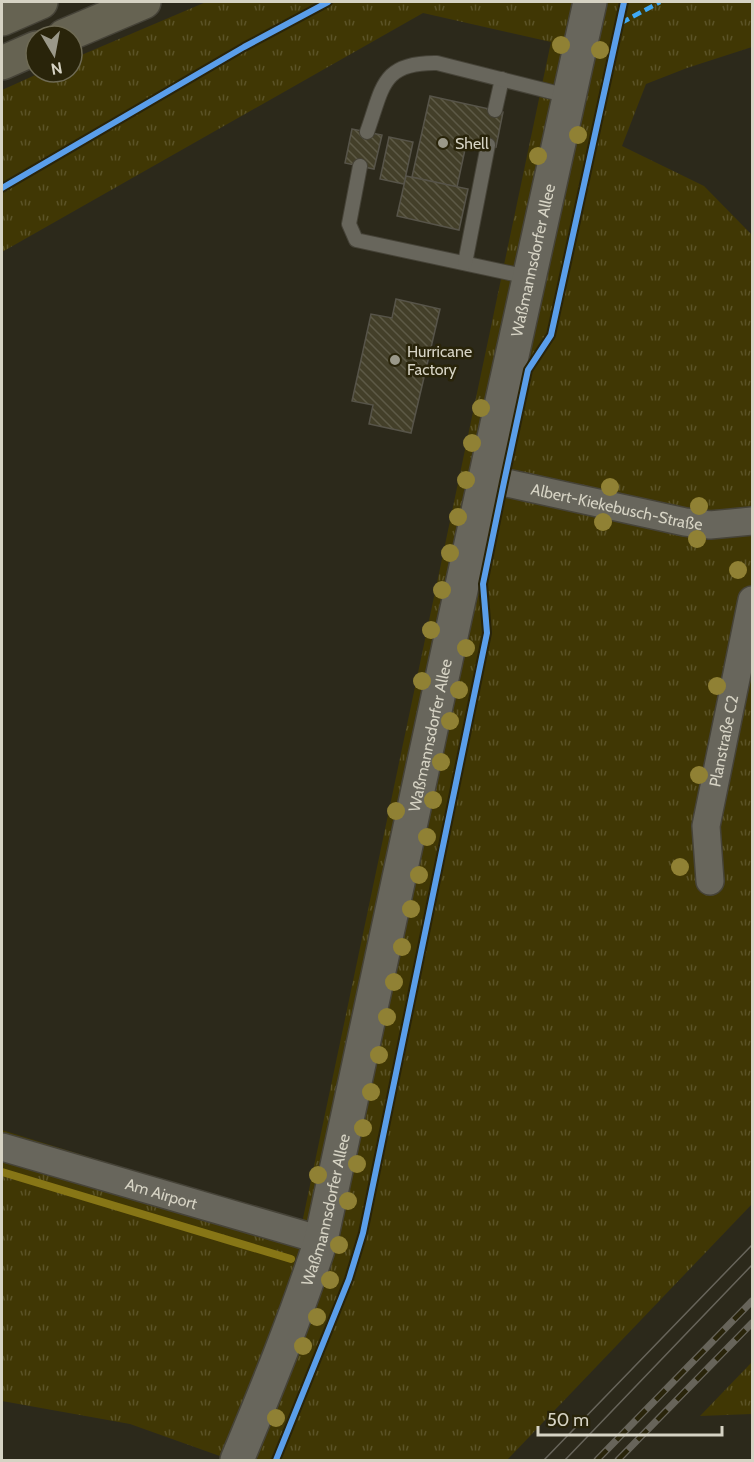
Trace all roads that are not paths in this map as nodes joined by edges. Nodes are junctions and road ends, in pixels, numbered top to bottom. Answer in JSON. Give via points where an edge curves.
{"nodes":[{"id":1,"x":41,"y":2,"type":"edge"},
{"id":2,"x":144,"y":2,"type":"edge"},
{"id":3,"x":590,"y":2,"type":"edge"},
{"id":4,"x":2,"y":19,"type":"edge"},
{"id":5,"x":84,"y":28,"type":"edge"},
{"id":6,"x":24,"y":53,"type":"edge"},
{"id":7,"x":2,"y":63,"type":"edge"},
{"id":8,"x":502,"y":79,"type":"junction"},
{"id":9,"x":568,"y":96,"type":"junction"},
{"id":10,"x":495,"y":110,"type":"dead end"},
{"id":11,"x":367,"y":132,"type":"dead end"},
{"id":12,"x":488,"y":145,"type":"dead end"},
{"id":13,"x":360,"y":166,"type":"dead end"},
{"id":14,"x":465,"y":263,"type":"junction"},
{"id":15,"x":528,"y":277,"type":"junction"},
{"id":16,"x":484,"y":478,"type":"junction"},
{"id":17,"x":753,"y":521,"type":"edge"},
{"id":18,"x":753,"y":600,"type":"edge"},
{"id":19,"x":710,"y":881,"type":"dead end"},
{"id":20,"x":2,"y":1147,"type":"edge"},
{"id":21,"x":321,"y":1240,"type":"junction"},
{"id":22,"x":237,"y":1461,"type":"edge"}],
"edges":[{"from":1,"to":4,"type":"main road"},
{"from":2,"to":5,"type":"main road"},
{"from":3,"to":9,"type":"street","name":"Waßmannsdorfer Allee"},
{"from":6,"to":7,"type":"main road"},
{"from":8,"to":9,"type":"lane"},
{"from":8,"to":10,"type":"lane"},
{"from":8,"to":11,"type":"lane","via":[[437,63],[416,62],[398,69],[385,83]]},
{"from":9,"to":15,"type":"street","name":"Waßmannsdorfer Allee"},
{"from":12,"to":14,"type":"lane"},
{"from":13,"to":14,"type":"lane","via":[[350,224],[356,240]]},
{"from":14,"to":15,"type":"lane"},
{"from":15,"to":16,"type":"street","name":"Waßmannsdorfer Allee"},
{"from":16,"to":17,"type":"street","name":"Albert-Kiekebusch-Straße","via":[[685,522],[710,525]]},
{"from":16,"to":21,"type":"street","name":"Waßmannsdorfer Allee"},
{"from":18,"to":19,"type":"street","name":"Planstraße C2","via":[[706,826]]},
{"from":20,"to":21,"type":"street","name":"Am Airport"},
{"from":21,"to":22,"type":"street","name":"Waßmannsdorfer Allee","via":[[291,1329]]}]}
